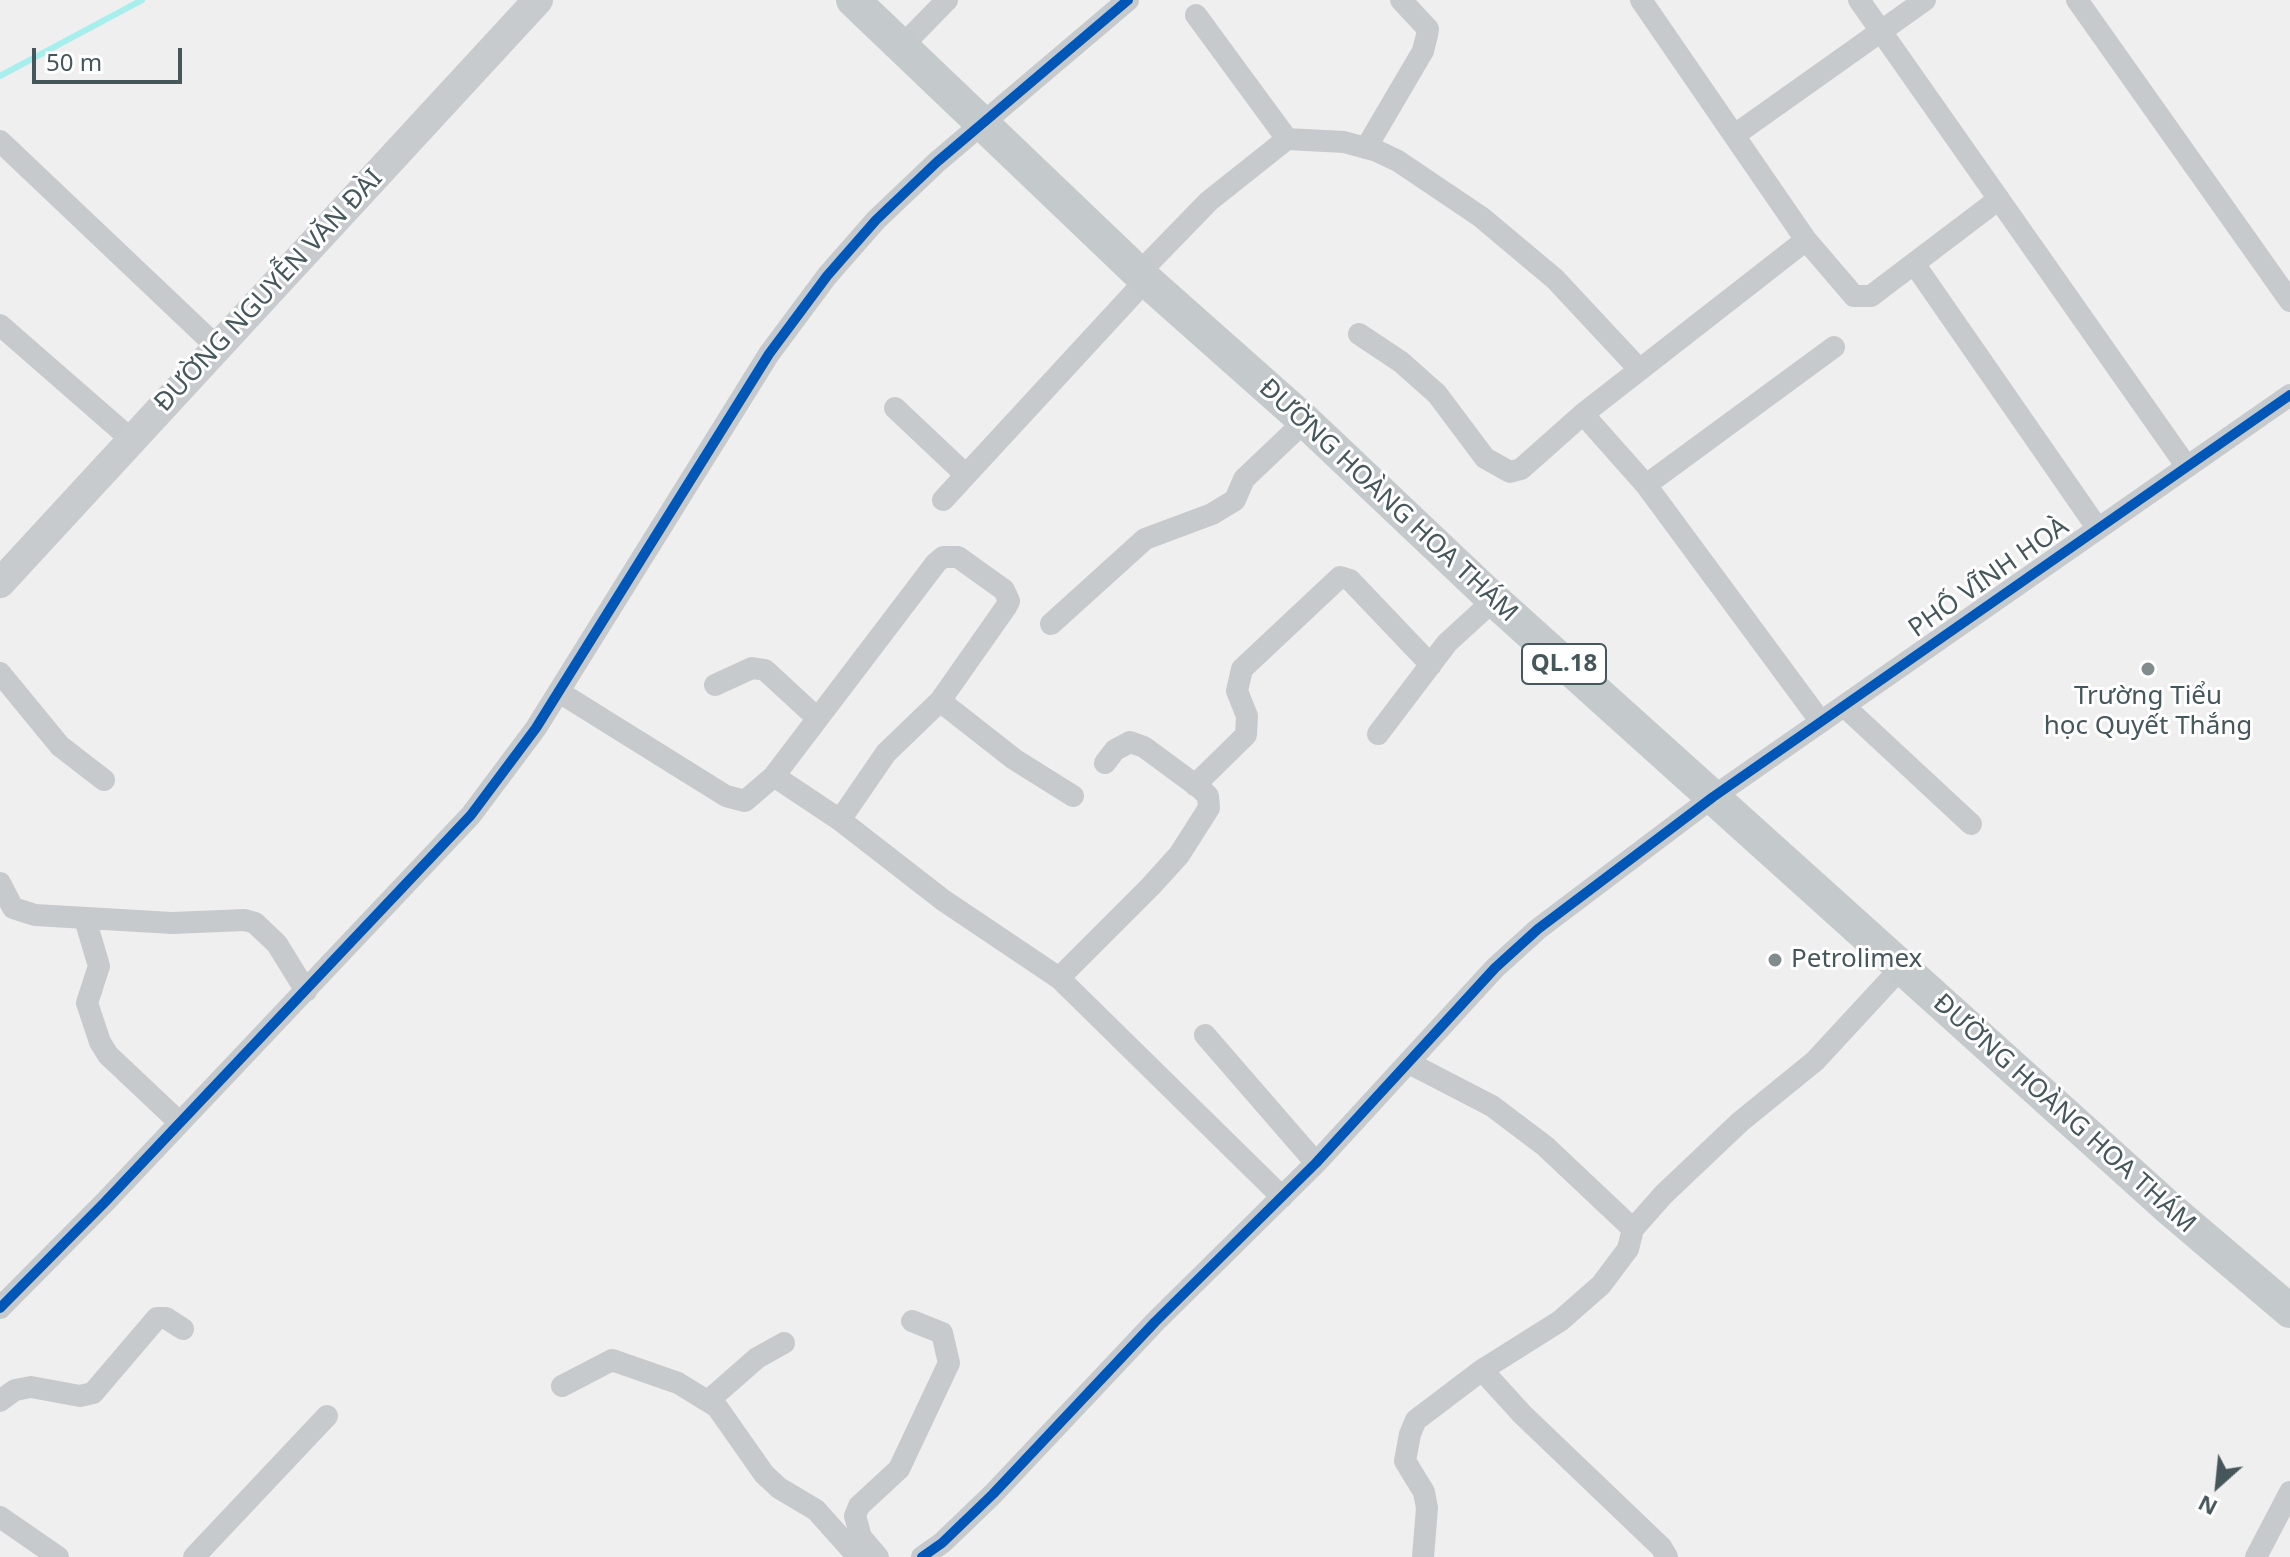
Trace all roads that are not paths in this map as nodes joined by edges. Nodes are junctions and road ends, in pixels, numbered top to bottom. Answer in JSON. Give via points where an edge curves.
{"nodes":[{"id":1,"x":538,"y":0,"type":"edge"},
{"id":2,"x":853,"y":0,"type":"edge"},
{"id":3,"x":947,"y":0,"type":"edge"},
{"id":4,"x":1128,"y":0,"type":"edge"},
{"id":5,"x":1401,"y":0,"type":"edge"},
{"id":6,"x":1641,"y":0,"type":"edge"},
{"id":7,"x":1859,"y":0,"type":"edge"},
{"id":8,"x":1925,"y":0,"type":"edge"},
{"id":9,"x":2077,"y":0,"type":"edge"},
{"id":10,"x":1196,"y":15,"type":"dead end"},
{"id":11,"x":1881,"y":31,"type":"junction"},
{"id":12,"x":901,"y":47,"type":"junction"},
{"id":13,"x":984,"y":127,"type":"junction"},
{"id":14,"x":1736,"y":134,"type":"junction"},
{"id":15,"x":1287,"y":139,"type":"junction"},
{"id":16,"x":0,"y":141,"type":"edge"},
{"id":17,"x":1366,"y":148,"type":"junction"},
{"id":18,"x":1999,"y":199,"type":"junction"},
{"id":19,"x":1806,"y":240,"type":"junction"},
{"id":20,"x":1915,"y":265,"type":"junction"},
{"id":21,"x":1143,"y":276,"type":"junction"},
{"id":22,"x":2290,"y":301,"type":"edge"},
{"id":23,"x":0,"y":325,"type":"edge"},
{"id":24,"x":1359,"y":334,"type":"dead end"},
{"id":25,"x":216,"y":346,"type":"junction"},
{"id":26,"x":1834,"y":347,"type":"dead end"},
{"id":27,"x":1639,"y":369,"type":"junction"},
{"id":28,"x":2290,"y":395,"type":"edge"},
{"id":29,"x":895,"y":408,"type":"dead end"},
{"id":30,"x":1583,"y":414,"type":"junction"},
{"id":31,"x":1305,"y":421,"type":"junction"},
{"id":32,"x":133,"y":441,"type":"junction"},
{"id":33,"x":2187,"y":467,"type":"junction"},
{"id":34,"x":966,"y":475,"type":"junction"},
{"id":35,"x":1646,"y":485,"type":"junction"},
{"id":36,"x":943,"y":500,"type":"dead end"},
{"id":37,"x":2098,"y":529,"type":"junction"},
{"id":38,"x":0,"y":583,"type":"edge"},
{"id":39,"x":1494,"y":600,"type":"junction"},
{"id":40,"x":1051,"y":624,"type":"dead end"},
{"id":41,"x":1431,"y":665,"type":"junction"},
{"id":42,"x":0,"y":673,"type":"edge"},
{"id":43,"x":715,"y":685,"type":"dead end"},
{"id":44,"x":559,"y":692,"type":"junction"},
{"id":45,"x":940,"y":701,"type":"junction"},
{"id":46,"x":1844,"y":706,"type":"junction"},
{"id":47,"x":816,"y":717,"type":"junction"},
{"id":48,"x":1821,"y":722,"type":"junction"},
{"id":49,"x":1378,"y":734,"type":"dead end"},
{"id":50,"x":1105,"y":763,"type":"dead end"},
{"id":51,"x":774,"y":776,"type":"junction"},
{"id":52,"x":104,"y":780,"type":"dead end"},
{"id":53,"x":1195,"y":785,"type":"junction"},
{"id":54,"x":1073,"y":796,"type":"dead end"},
{"id":55,"x":1713,"y":797,"type":"junction"},
{"id":56,"x":840,"y":820,"type":"junction"},
{"id":57,"x":1971,"y":824,"type":"dead end"},
{"id":58,"x":0,"y":883,"type":"edge"},
{"id":59,"x":85,"y":919,"type":"junction"},
{"id":60,"x":1901,"y":968,"type":"junction"},
{"id":61,"x":1059,"y":978,"type":"junction"},
{"id":62,"x":306,"y":991,"type":"junction"},
{"id":63,"x":1205,"y":1035,"type":"dead end"},
{"id":64,"x":1409,"y":1063,"type":"junction"},
{"id":65,"x":179,"y":1122,"type":"junction"},
{"id":66,"x":1316,"y":1163,"type":"junction"},
{"id":67,"x":1282,"y":1197,"type":"junction"},
{"id":68,"x":1633,"y":1229,"type":"junction"},
{"id":69,"x":0,"y":1308,"type":"edge"},
{"id":70,"x":2290,"y":1311,"type":"edge"},
{"id":71,"x":912,"y":1321,"type":"dead end"},
{"id":72,"x":183,"y":1329,"type":"dead end"},
{"id":73,"x":784,"y":1343,"type":"dead end"},
{"id":74,"x":1482,"y":1370,"type":"junction"},
{"id":75,"x":562,"y":1386,"type":"dead end"},
{"id":76,"x":0,"y":1401,"type":"edge"},
{"id":77,"x":708,"y":1401,"type":"junction"},
{"id":78,"x":327,"y":1416,"type":"dead end"},
{"id":79,"x":2290,"y":1492,"type":"edge"},
{"id":80,"x":0,"y":1517,"type":"edge"},
{"id":81,"x":58,"y":1557,"type":"edge"},
{"id":82,"x":194,"y":1557,"type":"edge"},
{"id":83,"x":858,"y":1557,"type":"edge"},
{"id":84,"x":878,"y":1557,"type":"edge"},
{"id":85,"x":922,"y":1557,"type":"edge"},
{"id":86,"x":1423,"y":1557,"type":"edge"},
{"id":87,"x":1667,"y":1557,"type":"edge"},
{"id":88,"x":2256,"y":1557,"type":"edge"}],
"edges":[{"from":1,"to":25,"type":"street","name":"ĐƯỜNG NGUYỄN VĂN ĐÀI"},
{"from":2,"to":12,"type":"main road","name":"ĐƯỜNG HOÀNG HOA THÁM","number":"QL.18"},
{"from":3,"to":12,"type":"street"},
{"from":4,"to":13,"type":"street"},
{"from":5,"to":17,"type":"street","via":[[1428,29],[1427,35],[1423,51]]},
{"from":6,"to":14,"type":"street"},
{"from":7,"to":11,"type":"street"},
{"from":8,"to":11,"type":"street"},
{"from":9,"to":22,"type":"street"},
{"from":10,"to":15,"type":"street"},
{"from":11,"to":14,"type":"street"},
{"from":11,"to":18,"type":"street"},
{"from":12,"to":13,"type":"main road","name":"ĐƯỜNG HOÀNG HOA THÁM","number":"QL.18"},
{"from":13,"to":21,"type":"main road","name":"ĐƯỜNG HOÀNG HOA THÁM","number":"QL.18"},
{"from":13,"to":44,"type":"street","via":[[937,162],[827,276],[769,354]]},
{"from":14,"to":19,"type":"street"},
{"from":15,"to":17,"type":"street"},
{"from":15,"to":21,"type":"street","via":[[1209,201]]},
{"from":16,"to":25,"type":"street"},
{"from":17,"to":27,"type":"street","via":[[1398,161],[1481,217],[1555,279]]},
{"from":18,"to":20,"type":"street"},
{"from":18,"to":33,"type":"street"},
{"from":19,"to":20,"type":"street","via":[[1854,296],[1871,296]]},
{"from":19,"to":27,"type":"street"},
{"from":20,"to":37,"type":"street"},
{"from":21,"to":31,"type":"main road","name":"ĐƯỜNG HOÀNG HOA THÁM","number":"QL.18"},
{"from":21,"to":34,"type":"street"},
{"from":23,"to":32,"type":"street"},
{"from":24,"to":30,"type":"street","via":[[1437,394],[1485,458],[1510,472],[1521,469]]},
{"from":25,"to":32,"type":"street","name":"ĐƯỜNG NGUYỄN VĂN ĐÀI"},
{"from":26,"to":35,"type":"street"},
{"from":27,"to":30,"type":"street"},
{"from":28,"to":33,"type":"street","name":"PHỐ VĨNH HOÀ"},
{"from":29,"to":34,"type":"street"},
{"from":30,"to":35,"type":"street"},
{"from":31,"to":39,"type":"main road","name":"ĐƯỜNG HOÀNG HOA THÁM","number":"QL.18"},
{"from":31,"to":40,"type":"street","via":[[1244,479],[1235,500],[1145,539]]},
{"from":32,"to":38,"type":"street","name":"ĐƯỜNG NGUYỄN VĂN ĐÀI"},
{"from":33,"to":37,"type":"street","name":"PHỐ VĨNH HOÀ"},
{"from":34,"to":36,"type":"street"},
{"from":35,"to":48,"type":"street"},
{"from":37,"to":46,"type":"street","name":"PHỐ VĨNH HOÀ"},
{"from":39,"to":41,"type":"street"},
{"from":39,"to":55,"type":"main road","name":"ĐƯỜNG HOÀNG HOA THÁM","number":"QL.18"},
{"from":41,"to":49,"type":"street"},
{"from":41,"to":53,"type":"street","via":[[1350,580],[1340,577],[1242,669],[1237,691],[1247,716],[1246,735]]},
{"from":42,"to":52,"type":"street","via":[[52,738]]},
{"from":43,"to":47,"type":"street","via":[[752,668],[765,670]]},
{"from":44,"to":51,"type":"street","via":[[736,800],[754,797]]},
{"from":44,"to":62,"type":"street","via":[[471,815]]},
{"from":45,"to":47,"type":"street","via":[[1009,601],[1004,590],[950,555],[936,563]]},
{"from":45,"to":54,"type":"street","via":[[1014,759]]},
{"from":45,"to":56,"type":"street","via":[[886,753]]},
{"from":46,"to":48,"type":"street","name":"PHỐ VĨNH HOÀ"},
{"from":46,"to":57,"type":"street"},
{"from":47,"to":51,"type":"street"},
{"from":48,"to":55,"type":"street","name":"PHỐ VĨNH HOÀ"},
{"from":50,"to":53,"type":"street","via":[[1130,742]]},
{"from":51,"to":56,"type":"street"},
{"from":53,"to":61,"type":"street","via":[[1208,796],[1209,808],[1196,831],[1150,887]]},
{"from":55,"to":60,"type":"main road","name":"ĐƯỜNG HOÀNG HOA THÁM","number":"QL.18"},
{"from":55,"to":64,"type":"street","name":"PHỐ VĨNH HOÀ","via":[[1538,929]]},
{"from":56,"to":61,"type":"street","via":[[943,900]]},
{"from":58,"to":59,"type":"street","via":[[13,908]]},
{"from":59,"to":62,"type":"street","via":[[255,923],[277,944]]},
{"from":59,"to":65,"type":"street","via":[[99,966],[87,1003],[100,1042]]},
{"from":60,"to":68,"type":"street","via":[[1815,1061],[1692,1165]]},
{"from":60,"to":70,"type":"main road","name":"ĐƯỜNG HOÀNG HOA THÁM","number":"QL.18"},
{"from":61,"to":67,"type":"street"},
{"from":62,"to":65,"type":"street"},
{"from":63,"to":66,"type":"street"},
{"from":64,"to":66,"type":"street","name":"PHỐ VĨNH HOÀ"},
{"from":64,"to":68,"type":"street","via":[[1492,1106],[1545,1146]]},
{"from":65,"to":69,"type":"street"},
{"from":66,"to":67,"type":"street","name":"PHỐ VĨNH HOÀ"},
{"from":67,"to":85,"type":"street","name":"PHỐ VĨNH HOÀ","via":[[993,1494]]},
{"from":68,"to":74,"type":"street","via":[[1615,1268],[1580,1305]]},
{"from":71,"to":84,"type":"street","via":[[942,1333],[949,1363],[899,1469],[855,1516],[861,1537]]},
{"from":72,"to":76,"type":"street","via":[[157,1318],[93,1393],[80,1396],[31,1387]]},
{"from":73,"to":77,"type":"street","via":[[757,1358]]},
{"from":74,"to":86,"type":"street","via":[[1416,1420],[1410,1434],[1405,1461],[1424,1492],[1427,1508]]},
{"from":74,"to":87,"type":"street"},
{"from":75,"to":77,"type":"street","via":[[612,1360],[678,1383]]},
{"from":77,"to":83,"type":"street","via":[[764,1474],[816,1510]]},
{"from":78,"to":82,"type":"street"},
{"from":79,"to":88,"type":"street"},
{"from":80,"to":81,"type":"street"}]}
